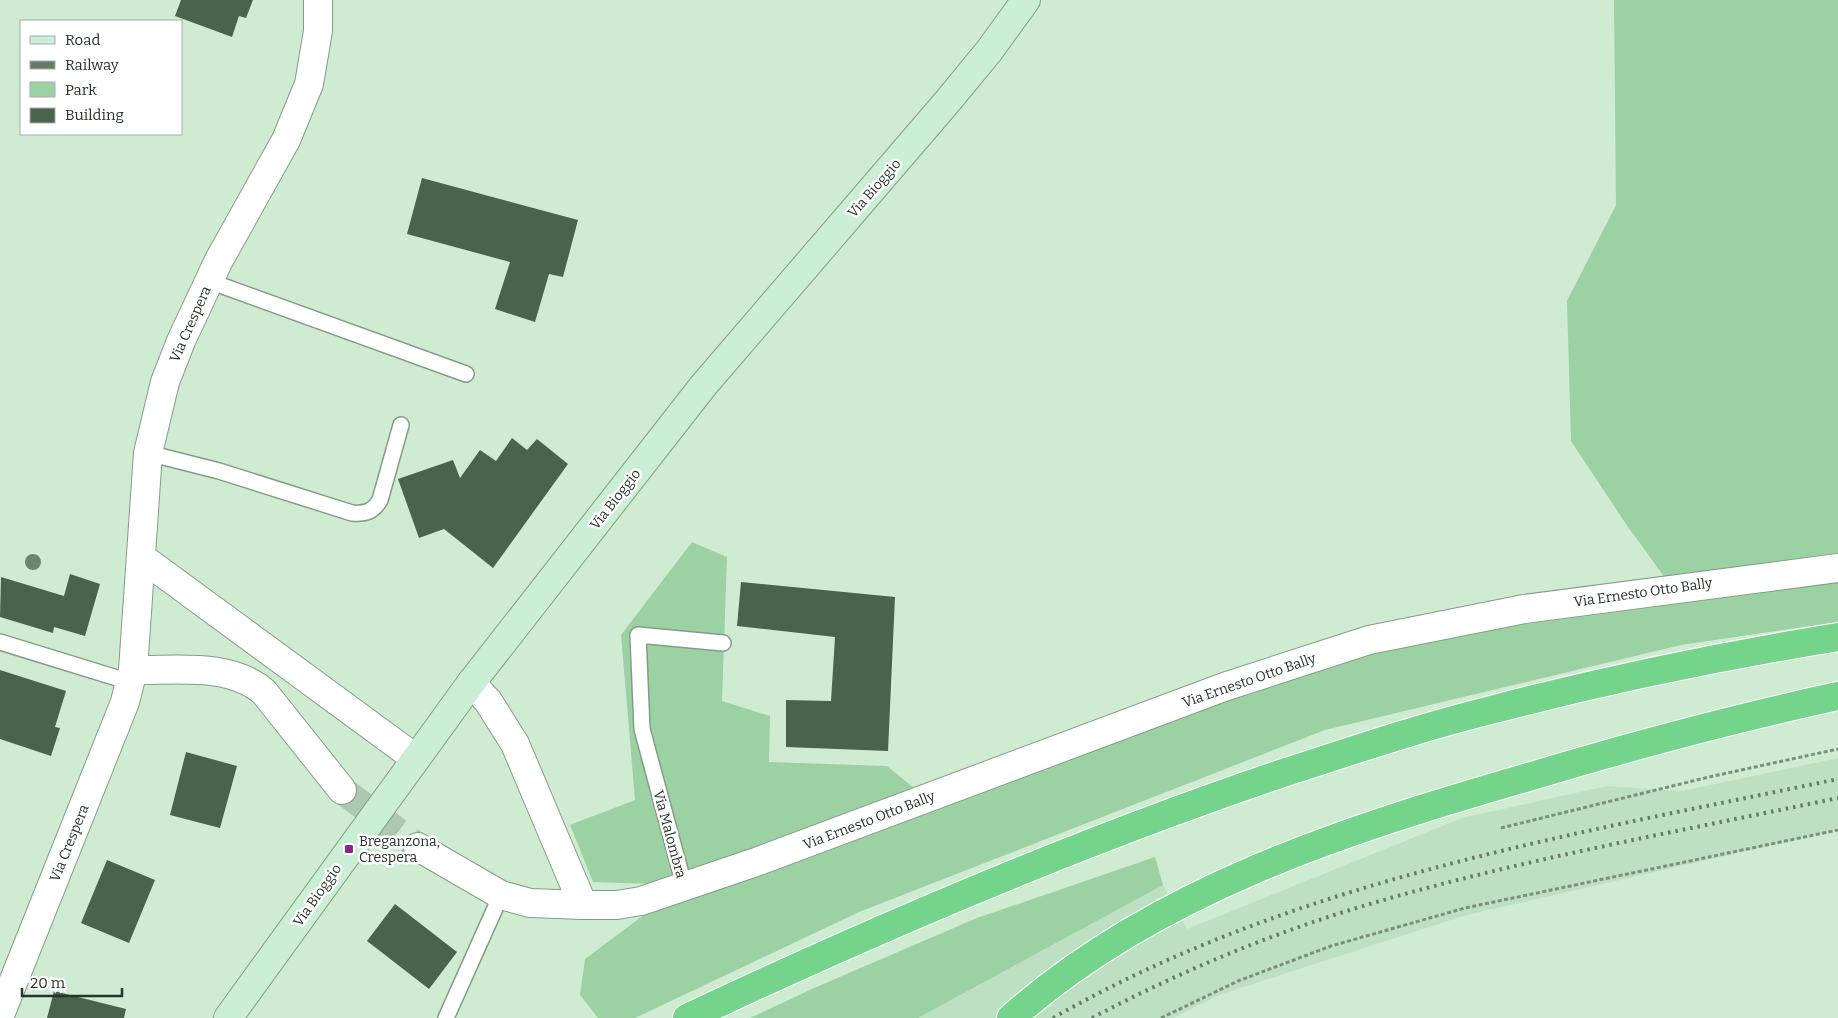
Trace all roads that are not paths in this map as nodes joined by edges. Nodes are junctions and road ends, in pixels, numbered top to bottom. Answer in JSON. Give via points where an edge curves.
{"nodes":[{"id":1,"x":318,"y":0,"type":"edge"},
{"id":2,"x":1026,"y":0,"type":"edge"},
{"id":3,"x":209,"y":281,"type":"junction"},
{"id":4,"x":466,"y":374,"type":"dead end"},
{"id":5,"x":402,"y":425,"type":"dead end"},
{"id":6,"x":148,"y":453,"type":"junction"},
{"id":7,"x":141,"y":557,"type":"junction"},
{"id":8,"x":1838,"y":568,"type":"edge"},
{"id":9,"x":1838,"y":637,"type":"edge"},
{"id":10,"x":0,"y":642,"type":"edge"},
{"id":11,"x":724,"y":643,"type":"dead end"},
{"id":12,"x":131,"y":676,"type":"junction"},
{"id":13,"x":471,"y":683,"type":"junction"},
{"id":14,"x":1838,"y":696,"type":"edge"},
{"id":15,"x":415,"y":758,"type":"junction"},
{"id":16,"x":342,"y":790,"type":"tunnel mouth"},
{"id":17,"x":418,"y":847,"type":"tunnel mouth"},
{"id":18,"x":684,"y":885,"type":"junction"},
{"id":19,"x":501,"y":895,"type":"junction"},
{"id":20,"x":583,"y":905,"type":"junction"},
{"id":21,"x":0,"y":1015,"type":"edge"},
{"id":22,"x":228,"y":1018,"type":"edge"},
{"id":23,"x":446,"y":1018,"type":"edge"},
{"id":24,"x":686,"y":1018,"type":"edge"},
{"id":25,"x":1011,"y":1018,"type":"edge"}],
"edges":[{"from":1,"to":3,"type":"street","name":"Via Crespera","via":[[318,32],[309,84],[286,140]]},
{"from":2,"to":13,"type":"main road","name":"Via Bioggio","via":[[948,102],[703,386]]},
{"from":3,"to":4,"type":"lane"},
{"from":3,"to":6,"type":"street","name":"Via Crespera","via":[[180,341],[165,382]]},
{"from":5,"to":6,"type":"lane","via":[[380,500],[375,510],[363,514]]},
{"from":6,"to":7,"type":"street","name":"Via Crespera"},
{"from":7,"to":12,"type":"street","name":"Via Crespera"},
{"from":7,"to":15,"type":"street"},
{"from":8,"to":18,"type":"street","name":"Via Ernesto Otto Bally","via":[[1524,609],[1369,640],[1224,687],[756,862]]},
{"from":9,"to":24,"type":"highway","via":[[1640,674],[1489,710],[1346,752],[1213,797],[1070,851],[816,957]]},
{"from":10,"to":12,"type":"lane"},
{"from":11,"to":18,"type":"lane","name":"Via Malombra","via":[[638,635],[642,729]]},
{"from":12,"to":16,"type":"street","via":[[213,671],[254,684],[264,692]]},
{"from":12,"to":21,"type":"street","name":"Via Crespera","via":[[113,734]]},
{"from":13,"to":15,"type":"main road","name":"Via Bioggio"},
{"from":13,"to":20,"type":"street","via":[[488,701],[515,744]]},
{"from":14,"to":25,"type":"highway","via":[[1628,747],[1476,792],[1257,869],[1131,932]]},
{"from":15,"to":22,"type":"main road","name":"Via Bioggio"},
{"from":17,"to":19,"type":"street"},
{"from":18,"to":20,"type":"street","name":"Via Malombra","via":[[641,901]]},
{"from":19,"to":20,"type":"street","via":[[530,903]]},
{"from":19,"to":23,"type":"lane"}]}
